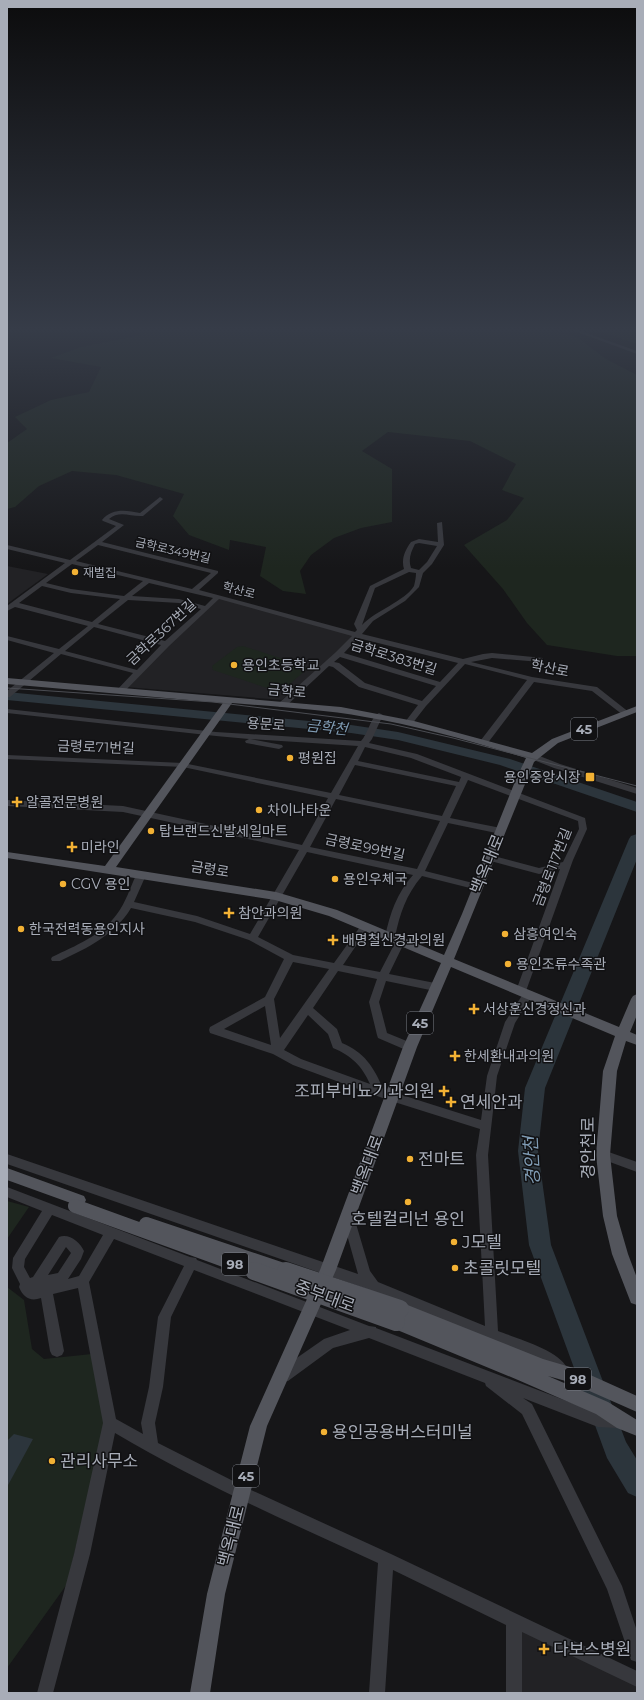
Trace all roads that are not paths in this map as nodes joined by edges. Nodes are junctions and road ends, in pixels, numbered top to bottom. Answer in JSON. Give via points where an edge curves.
{"nodes":[{"id":1,"x":160,"y":499,"type":"dead end"},
{"id":2,"x":440,"y":523,"type":"dead end"},
{"id":3,"x":97,"y":543,"type":"junction"},
{"id":4,"x":441,"y":545,"type":"junction"},
{"id":5,"x":7,"y":547,"type":"edge"},
{"id":6,"x":72,"y":561,"type":"junction"},
{"id":7,"x":408,"y":570,"type":"junction"},
{"id":8,"x":420,"y":572,"type":"junction"},
{"id":9,"x":148,"y":580,"type":"junction"},
{"id":10,"x":40,"y":584,"type":"junction"},
{"id":11,"x":194,"y":591,"type":"junction"},
{"id":12,"x":218,"y":597,"type":"junction"},
{"id":13,"x":126,"y":598,"type":"junction"},
{"id":14,"x":10,"y":607,"type":"edge"},
{"id":15,"x":206,"y":608,"type":"junction"},
{"id":16,"x":92,"y":625,"type":"junction"},
{"id":17,"x":359,"y":633,"type":"junction"},
{"id":18,"x":7,"y":638,"type":"edge"},
{"id":19,"x":166,"y":644,"type":"junction"},
{"id":20,"x":59,"y":652,"type":"junction"},
{"id":21,"x":339,"y":654,"type":"junction"},
{"id":22,"x":540,"y":660,"type":"dead end"},
{"id":23,"x":463,"y":662,"type":"junction"},
{"id":24,"x":328,"y":663,"type":"junction"},
{"id":25,"x":137,"y":672,"type":"junction"},
{"id":26,"x":532,"y":679,"type":"junction"},
{"id":27,"x":7,"y":681,"type":"edge"},
{"id":28,"x":23,"y":683,"type":"junction"},
{"id":29,"x":442,"y":685,"type":"junction"},
{"id":30,"x":122,"y":688,"type":"junction"},
{"id":31,"x":7,"y":695,"type":"edge"},
{"id":32,"x":229,"y":701,"type":"junction"},
{"id":33,"x":423,"y":704,"type":"junction"},
{"id":34,"x":282,"y":705,"type":"junction"},
{"id":35,"x":637,"y":709,"type":"edge"},
{"id":36,"x":7,"y":711,"type":"edge"},
{"id":37,"x":626,"y":713,"type":"junction"},
{"id":38,"x":378,"y":720,"type":"junction"},
{"id":39,"x":409,"y":722,"type":"junction"},
{"id":40,"x":211,"y":731,"type":"junction"},
{"id":41,"x":366,"y":742,"type":"junction"},
{"id":42,"x":484,"y":742,"type":"junction"},
{"id":43,"x":279,"y":747,"type":"dead end"},
{"id":44,"x":7,"y":756,"type":"edge"},
{"id":45,"x":532,"y":759,"type":"junction"},
{"id":46,"x":353,"y":762,"type":"junction"},
{"id":47,"x":183,"y":765,"type":"junction"},
{"id":48,"x":466,"y":775,"type":"junction"},
{"id":49,"x":462,"y":785,"type":"junction"},
{"id":50,"x":637,"y":791,"type":"edge"},
{"id":51,"x":516,"y":794,"type":"junction"},
{"id":52,"x":333,"y":797,"type":"junction"},
{"id":53,"x":7,"y":803,"type":"edge"},
{"id":54,"x":148,"y":816,"type":"junction"},
{"id":55,"x":446,"y":820,"type":"junction"},
{"id":56,"x":500,"y":831,"type":"junction"},
{"id":57,"x":304,"y":849,"type":"junction"},
{"id":58,"x":7,"y":855,"type":"edge"},
{"id":59,"x":490,"y":858,"type":"junction"},
{"id":60,"x":567,"y":864,"type":"junction"},
{"id":61,"x":108,"y":870,"type":"junction"},
{"id":62,"x":420,"y":873,"type":"junction"},
{"id":63,"x":141,"y":875,"type":"junction"},
{"id":64,"x":478,"y":887,"type":"junction"},
{"id":65,"x":276,"y":896,"type":"junction"},
{"id":66,"x":128,"y":904,"type":"junction"},
{"id":67,"x":365,"y":926,"type":"junction"},
{"id":68,"x":252,"y":938,"type":"junction"},
{"id":69,"x":395,"y":939,"type":"junction"},
{"id":70,"x":290,"y":958,"type":"junction"},
{"id":71,"x":56,"y":959,"type":"dead end"},
{"id":72,"x":446,"y":960,"type":"junction"},
{"id":73,"x":336,"y":967,"type":"junction"},
{"id":74,"x":383,"y":976,"type":"junction"},
{"id":75,"x":435,"y":986,"type":"junction"},
{"id":76,"x":524,"y":992,"type":"junction"},
{"id":77,"x":269,"y":999,"type":"junction"},
{"id":78,"x":637,"y":999,"type":"edge"},
{"id":79,"x":308,"y":1008,"type":"junction"},
{"id":80,"x":623,"y":1034,"type":"junction"},
{"id":81,"x":637,"y":1040,"type":"edge"},
{"id":82,"x":410,"y":1046,"type":"junction"},
{"id":83,"x":277,"y":1051,"type":"junction"},
{"id":84,"x":378,"y":1091,"type":"junction"},
{"id":85,"x":392,"y":1097,"type":"junction"},
{"id":86,"x":486,"y":1126,"type":"junction"},
{"id":87,"x":603,"y":1154,"type":"junction"},
{"id":88,"x":7,"y":1159,"type":"edge"},
{"id":89,"x":637,"y":1167,"type":"edge"},
{"id":90,"x":7,"y":1174,"type":"edge"},
{"id":91,"x":7,"y":1182,"type":"edge"},
{"id":92,"x":7,"y":1192,"type":"edge"},
{"id":93,"x":77,"y":1203,"type":"junction"},
{"id":94,"x":50,"y":1208,"type":"junction"},
{"id":95,"x":348,"y":1217,"type":"junction"},
{"id":96,"x":111,"y":1233,"type":"junction"},
{"id":97,"x":192,"y":1262,"type":"junction"},
{"id":98,"x":328,"y":1270,"type":"junction"},
{"id":99,"x":83,"y":1281,"type":"junction"},
{"id":100,"x":36,"y":1286,"type":"junction"},
{"id":101,"x":376,"y":1287,"type":"junction"},
{"id":102,"x":636,"y":1292,"type":"edge"},
{"id":103,"x":312,"y":1309,"type":"junction"},
{"id":104,"x":398,"y":1315,"type":"junction"},
{"id":105,"x":371,"y":1331,"type":"junction"},
{"id":106,"x":492,"y":1335,"type":"junction"},
{"id":107,"x":515,"y":1350,"type":"junction"},
{"id":108,"x":57,"y":1351,"type":"dead end"},
{"id":109,"x":484,"y":1375,"type":"junction"},
{"id":110,"x":280,"y":1378,"type":"junction"},
{"id":111,"x":637,"y":1404,"type":"edge"},
{"id":112,"x":110,"y":1423,"type":"junction"},
{"id":113,"x":630,"y":1425,"type":"edge"},
{"id":114,"x":152,"y":1448,"type":"junction"},
{"id":115,"x":242,"y":1493,"type":"junction"},
{"id":116,"x":386,"y":1559,"type":"junction"},
{"id":117,"x":514,"y":1620,"type":"junction"},
{"id":118,"x":637,"y":1654,"type":"edge"},
{"id":119,"x":637,"y":1679,"type":"edge"},
{"id":120,"x":45,"y":1693,"type":"edge"},
{"id":121,"x":200,"y":1693,"type":"edge"},
{"id":122,"x":377,"y":1693,"type":"edge"},
{"id":123,"x":514,"y":1693,"type":"edge"}],
"edges":[{"from":1,"to":3,"type":"street","name":"금학로349번길","via":[[141,515],[120,512],[108,516],[105,520],[122,525]]},
{"from":2,"to":4,"type":"street"},
{"from":3,"to":6,"type":"street","name":"금학로349번길"},
{"from":3,"to":11,"type":"street","name":"금학로349번길","via":[[216,572]]},
{"from":4,"to":7,"type":"street","via":[[419,541],[413,543],[405,563]]},
{"from":4,"to":8,"type":"street","name":"금학로383번길","via":[[430,563]]},
{"from":5,"to":6,"type":"street","name":"학산로"},
{"from":6,"to":9,"type":"street","name":"학산로"},
{"from":6,"to":10,"type":"street","name":"금학로349번길"},
{"from":7,"to":8,"type":"street"},
{"from":7,"to":17,"type":"street","via":[[372,587],[358,624]]},
{"from":8,"to":17,"type":"street","name":"금학로383번길","via":[[418,586],[403,600],[371,620]]},
{"from":9,"to":11,"type":"street","name":"학산로"},
{"from":9,"to":13,"type":"street"},
{"from":10,"to":13,"type":"street"},
{"from":10,"to":14,"type":"street","name":"금학로349번길"},
{"from":11,"to":12,"type":"street","name":"학산로"},
{"from":12,"to":15,"type":"street","name":"금학로367번길"},
{"from":12,"to":17,"type":"street","name":"학산로"},
{"from":13,"to":15,"type":"street","via":[[179,601]]},
{"from":13,"to":16,"type":"street"},
{"from":14,"to":16,"type":"street","name":"금학로349번길"},
{"from":15,"to":19,"type":"street","name":"금학로367번길"},
{"from":16,"to":19,"type":"street","name":"금학로349번길"},
{"from":16,"to":20,"type":"street"},
{"from":17,"to":21,"type":"street","name":"금학로383번길"},
{"from":17,"to":23,"type":"street","name":"학산로"},
{"from":18,"to":20,"type":"street"},
{"from":19,"to":25,"type":"street","name":"금학로367번길"},
{"from":20,"to":25,"type":"street"},
{"from":20,"to":28,"type":"street"},
{"from":21,"to":24,"type":"street","name":"금학로383번길"},
{"from":21,"to":29,"type":"street","name":"금학로383번길"},
{"from":22,"to":23,"type":"street","name":"학산로","via":[[498,655],[472,658]]},
{"from":23,"to":26,"type":"street","name":"학산로"},
{"from":23,"to":29,"type":"street"},
{"from":24,"to":33,"type":"street","name":"금학로383번길","via":[[336,665],[362,685]]},
{"from":24,"to":34,"type":"street","name":"금학로383번길"},
{"from":25,"to":30,"type":"street","name":"금학로367번길"},
{"from":26,"to":37,"type":"street","name":"학산로","via":[[594,690]]},
{"from":26,"to":42,"type":"street"},
{"from":27,"to":28,"type":"main road","name":"금학로"},
{"from":28,"to":30,"type":"main road","name":"금학로"},
{"from":28,"to":31,"type":"street"},
{"from":29,"to":33,"type":"street"},
{"from":30,"to":32,"type":"main road","name":"금학로"},
{"from":32,"to":34,"type":"main road","name":"금학로"},
{"from":32,"to":40,"type":"main road"},
{"from":33,"to":39,"type":"street"},
{"from":34,"to":38,"type":"main road","name":"금학로"},
{"from":35,"to":37,"type":"main road","name":"백옥대로","number":"45"},
{"from":36,"to":40,"type":"street","name":"용문로"},
{"from":37,"to":45,"type":"main road","name":"백옥대로","number":"45","via":[[555,741]]},
{"from":38,"to":39,"type":"main road","name":"금학로"},
{"from":38,"to":41,"type":"street","name":"금령로99번길"},
{"from":39,"to":42,"type":"main road","name":"금학로"},
{"from":40,"to":41,"type":"street","name":"용문로"},
{"from":40,"to":43,"type":"street"},
{"from":40,"to":47,"type":"main road"},
{"from":41,"to":46,"type":"street","name":"금령로99번길"},
{"from":41,"to":48,"type":"street","name":"용문로"},
{"from":42,"to":45,"type":"main road","name":"금학로"},
{"from":44,"to":47,"type":"street","name":"금령로71번길"},
{"from":45,"to":50,"type":"street","name":"금학로"},
{"from":45,"to":51,"type":"main road","name":"백옥대로","number":"45"},
{"from":46,"to":49,"type":"street"},
{"from":46,"to":52,"type":"street","name":"금령로99번길"},
{"from":47,"to":52,"type":"street","name":"금령로71번길"},
{"from":47,"to":54,"type":"main road"},
{"from":48,"to":49,"type":"street"},
{"from":48,"to":51,"type":"street","name":"용문로"},
{"from":49,"to":55,"type":"street"},
{"from":51,"to":56,"type":"main road","name":"백옥대로","number":"45"},
{"from":51,"to":60,"type":"street","name":"금령로117번길","via":[[582,820],[583,829]]},
{"from":52,"to":55,"type":"street"},
{"from":52,"to":57,"type":"street","name":"금령로99번길"},
{"from":53,"to":54,"type":"street","via":[[123,808]]},
{"from":54,"to":57,"type":"street"},
{"from":54,"to":61,"type":"main road"},
{"from":55,"to":56,"type":"street"},
{"from":55,"to":62,"type":"street"},
{"from":56,"to":59,"type":"main road","name":"백옥대로","number":"45"},
{"from":57,"to":62,"type":"street","name":"금령로99번길"},
{"from":57,"to":65,"type":"street","name":"금령로99번길"},
{"from":58,"to":61,"type":"main road","name":"금령로"},
{"from":59,"to":60,"type":"street","via":[[539,871]]},
{"from":59,"to":64,"type":"main road","name":"백옥대로","number":"45"},
{"from":60,"to":76,"type":"street","name":"금령로117번길"},
{"from":61,"to":63,"type":"main road","name":"금령로"},
{"from":62,"to":64,"type":"street","name":"금령로99번길"},
{"from":62,"to":69,"type":"street","via":[[402,894],[396,908]]},
{"from":63,"to":65,"type":"main road","name":"금령로"},
{"from":63,"to":66,"type":"street"},
{"from":64,"to":72,"type":"main road","name":"백옥대로","number":"45"},
{"from":65,"to":67,"type":"main road","name":"금령로","via":[[333,913]]},
{"from":65,"to":68,"type":"street","name":"금령로99번길"},
{"from":66,"to":68,"type":"street","via":[[197,919]]},
{"from":66,"to":71,"type":"street","via":[[116,922],[86,944]]},
{"from":67,"to":69,"type":"main road","name":"금령로"},
{"from":67,"to":73,"type":"street"},
{"from":68,"to":70,"type":"street"},
{"from":69,"to":72,"type":"main road","name":"금령로"},
{"from":69,"to":74,"type":"street"},
{"from":70,"to":73,"type":"street"},
{"from":70,"to":77,"type":"street"},
{"from":72,"to":75,"type":"main road","name":"백옥대로","number":"45"},
{"from":72,"to":76,"type":"main road","name":"금령로"},
{"from":73,"to":74,"type":"street"},
{"from":73,"to":79,"type":"street"},
{"from":74,"to":75,"type":"street"},
{"from":74,"to":82,"type":"street","via":[[374,1002],[382,1035]]},
{"from":75,"to":82,"type":"main road","name":"백옥대로","number":"45"},
{"from":76,"to":80,"type":"main road","name":"금령로"},
{"from":76,"to":86,"type":"street","via":[[510,1022],[492,1076]]},
{"from":77,"to":83,"type":"street"},
{"from":77,"to":83,"type":"street","via":[[214,1030]]},
{"from":78,"to":80,"type":"main road","name":"경안천로"},
{"from":79,"to":83,"type":"street"},
{"from":79,"to":84,"type":"street","via":[[333,1032],[337,1045],[348,1049],[365,1064]]},
{"from":80,"to":81,"type":"main road"},
{"from":80,"to":87,"type":"main road","name":"경안천로","via":[[610,1071]]},
{"from":82,"to":85,"type":"main road","name":"백옥대로","number":"45"},
{"from":83,"to":84,"type":"street","via":[[297,1062]]},
{"from":84,"to":85,"type":"street"},
{"from":85,"to":86,"type":"street"},
{"from":85,"to":95,"type":"main road","name":"백옥대로","number":"45"},
{"from":86,"to":106,"type":"street","via":[[482,1155]]},
{"from":87,"to":89,"type":"street"},
{"from":87,"to":102,"type":"main road","name":"경안천로","via":[[610,1216],[620,1254]]},
{"from":88,"to":98,"type":"street"},
{"from":90,"to":93,"type":"main road","name":"중부대로","number":"98"},
{"from":91,"to":93,"type":"main road","name":"중부대로","number":"98"},
{"from":92,"to":94,"type":"street"},
{"from":93,"to":104,"type":"main road","name":"중부대로","number":"98","bridge":true},
{"from":94,"to":96,"type":"street"},
{"from":94,"to":100,"type":"street","via":[[19,1258],[18,1268]]},
{"from":95,"to":98,"type":"main road","name":"백옥대로","number":"45"},
{"from":95,"to":101,"type":"street","via":[[364,1274]]},
{"from":96,"to":97,"type":"street"},
{"from":96,"to":99,"type":"street"},
{"from":97,"to":103,"type":"street"},
{"from":97,"to":114,"type":"street","via":[[165,1317],[156,1387],[148,1423]]},
{"from":98,"to":101,"type":"street"},
{"from":98,"to":103,"type":"main road","name":"백옥대로","number":"45"},
{"from":99,"to":100,"type":"street"},
{"from":99,"to":112,"type":"street"},
{"from":100,"to":108,"type":"street"},
{"from":101,"to":106,"type":"street"},
{"from":103,"to":105,"type":"street"},
{"from":103,"to":110,"type":"main road","name":"백옥대로","number":"45"},
{"from":104,"to":107,"type":"main road","name":"중부대로","number":"98"},
{"from":104,"to":113,"type":"main road","name":"중부대로","number":"98","via":[[602,1408]]},
{"from":105,"to":109,"type":"street"},
{"from":105,"to":110,"type":"street","via":[[329,1343]]},
{"from":106,"to":107,"type":"street"},
{"from":107,"to":111,"type":"main road","name":"중부대로","number":"98"},
{"from":109,"to":113,"type":"street","via":[[598,1420]]},
{"from":109,"to":118,"type":"street","via":[[528,1409],[614,1586]]},
{"from":110,"to":115,"type":"main road","name":"백옥대로","number":"45","via":[[259,1426]]},
{"from":112,"to":114,"type":"street"},
{"from":112,"to":120,"type":"street","via":[[82,1554]]},
{"from":114,"to":115,"type":"street"},
{"from":115,"to":116,"type":"street"},
{"from":115,"to":121,"type":"main road","name":"백옥대로","number":"45","via":[[216,1594]]},
{"from":116,"to":117,"type":"street"},
{"from":116,"to":122,"type":"street"},
{"from":117,"to":119,"type":"street"},
{"from":117,"to":123,"type":"street"}]}
